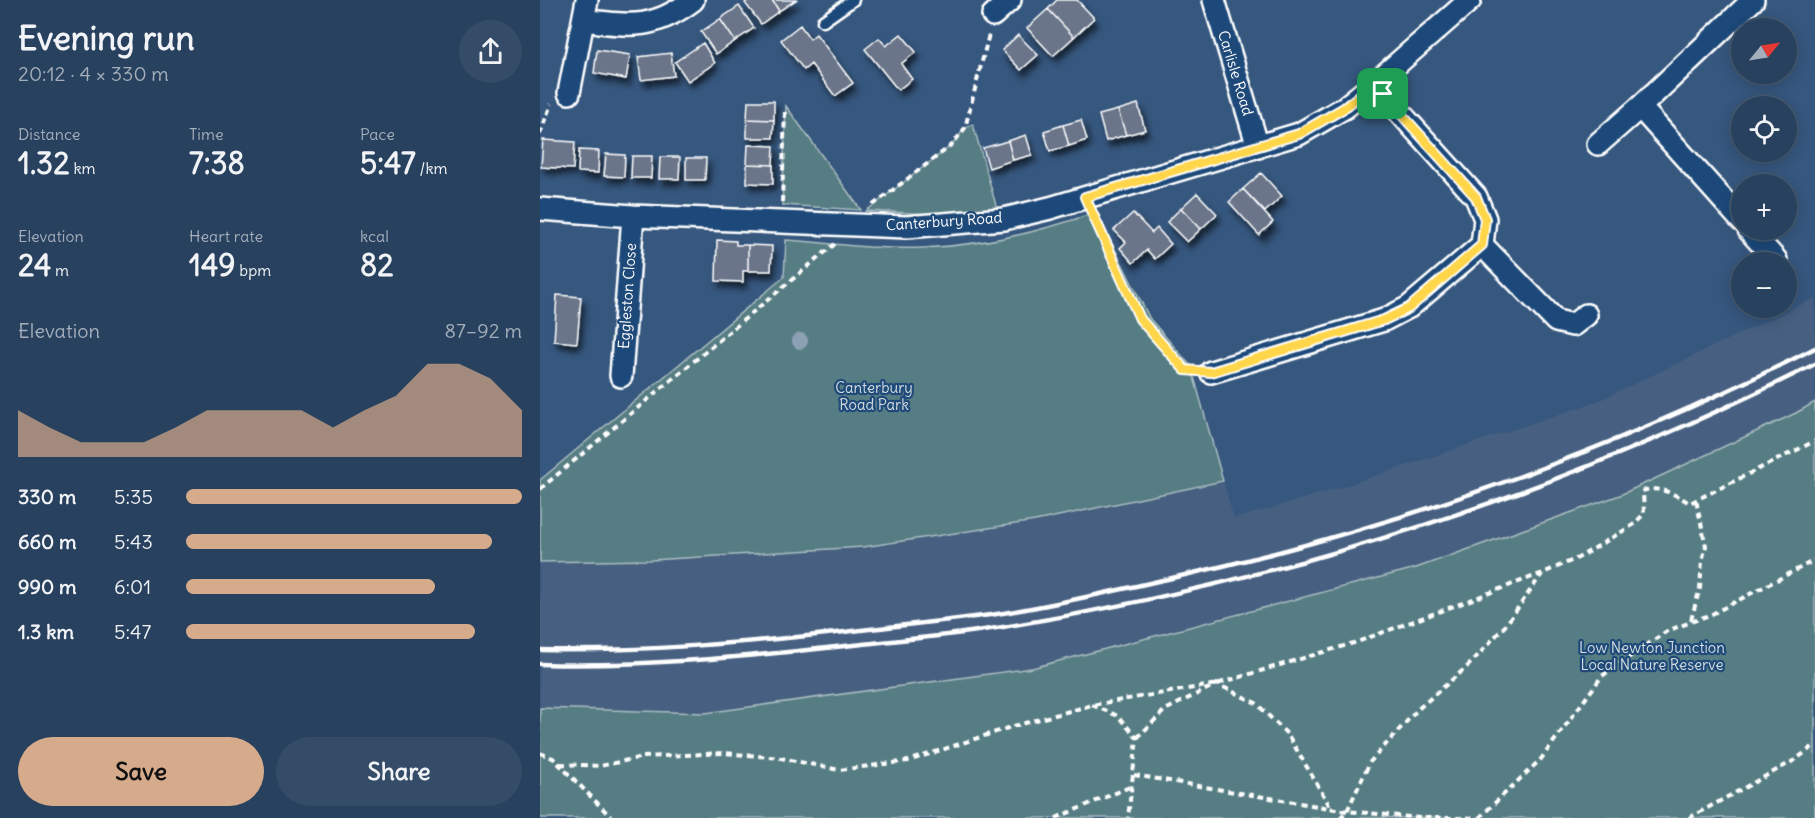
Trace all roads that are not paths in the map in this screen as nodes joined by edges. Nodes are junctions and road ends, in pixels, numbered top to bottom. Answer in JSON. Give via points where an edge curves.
{"nodes":[{"id":1,"x":693,"y":0,"type":"edge"},
{"id":2,"x":853,"y":0,"type":"edge"},
{"id":3,"x":1010,"y":0,"type":"edge"},
{"id":4,"x":1214,"y":0,"type":"edge"},
{"id":5,"x":1470,"y":0,"type":"edge"},
{"id":6,"x":1753,"y":0,"type":"edge"},
{"id":7,"x":586,"y":10,"type":"edge"},
{"id":8,"x":993,"y":15,"type":"road end"},
{"id":9,"x":823,"y":21,"type":"dead end"},
{"id":10,"x":1374,"y":84,"type":"junction"},
{"id":11,"x":569,"y":93,"type":"road end"},
{"id":12,"x":1640,"y":107,"type":"junction"},
{"id":13,"x":1598,"y":144,"type":"dead end"},
{"id":14,"x":1258,"y":147,"type":"junction"},
{"id":15,"x":540,"y":209,"type":"edge"},
{"id":16,"x":1731,"y":209,"type":"edge"},
{"id":17,"x":633,"y":216,"type":"junction"},
{"id":18,"x":1758,"y":240,"type":"edge"},
{"id":19,"x":1482,"y":245,"type":"junction"},
{"id":20,"x":1769,"y":252,"type":"edge"},
{"id":21,"x":1586,"y":315,"type":"dead end"},
{"id":22,"x":1211,"y":372,"type":"road end"},
{"id":23,"x":621,"y":376,"type":"dead end"}],
"edges":[{"from":1,"to":7,"type":"street","via":[[643,25],[624,25]]},
{"from":2,"to":9,"type":"lane"},
{"from":3,"to":8,"type":"street"},
{"from":4,"to":14,"type":"street","name":"Carlisle Road"},
{"from":5,"to":10,"type":"street","name":"Canterbury Road"},
{"from":6,"to":12,"type":"street"},
{"from":7,"to":11,"type":"street"},
{"from":10,"to":14,"type":"street","name":"Canterbury Road","via":[[1344,108],[1299,134]]},
{"from":10,"to":19,"type":"street","via":[[1476,197],[1485,219]]},
{"from":12,"to":13,"type":"street"},
{"from":12,"to":16,"type":"street"},
{"from":14,"to":17,"type":"street","name":"Canterbury Road","via":[[1004,219],[906,226]]},
{"from":15,"to":17,"type":"street","name":"Canterbury Road"},
{"from":17,"to":23,"type":"street","name":"Eggleston Close"},
{"from":18,"to":20,"type":"street"},
{"from":19,"to":21,"type":"street","via":[[1556,321],[1573,325]]},
{"from":19,"to":22,"type":"street","via":[[1409,308],[1384,320]]}]}
